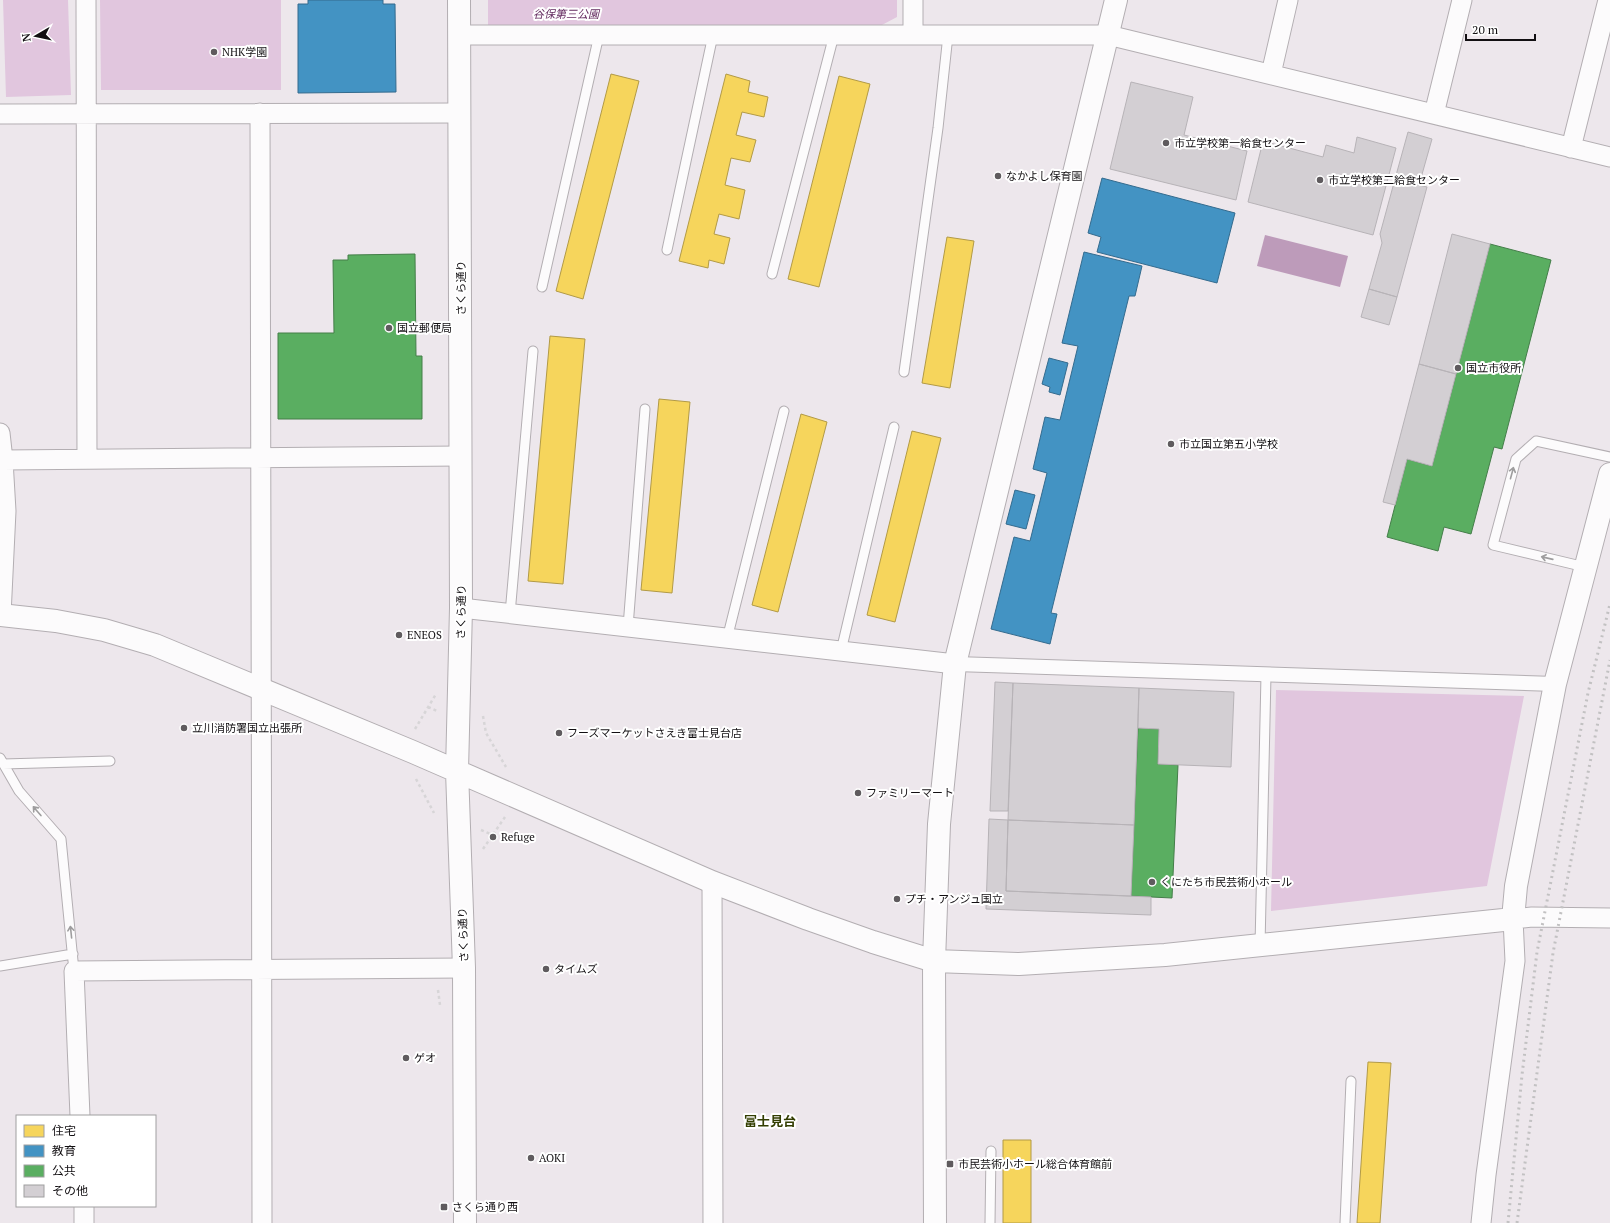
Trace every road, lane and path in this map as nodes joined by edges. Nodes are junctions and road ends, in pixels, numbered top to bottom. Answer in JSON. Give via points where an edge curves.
{"nodes":[{"id":1,"x":86,"y":0,"type":"edge"},
{"id":2,"x":459,"y":0,"type":"edge"},
{"id":3,"x":913,"y":0,"type":"edge"},
{"id":4,"x":1116,"y":0,"type":"edge"},
{"id":5,"x":1288,"y":0,"type":"edge"},
{"id":6,"x":1462,"y":0,"type":"edge"},
{"id":7,"x":1608,"y":0,"type":"edge"},
{"id":8,"x":459,"y":35,"type":"junction"},
{"id":9,"x":599,"y":35,"type":"junction"},
{"id":10,"x":713,"y":35,"type":"junction"},
{"id":11,"x":834,"y":35,"type":"junction"},
{"id":12,"x":913,"y":35,"type":"junction"},
{"id":13,"x":948,"y":35,"type":"junction"},
{"id":14,"x":1108,"y":35,"type":"junction"},
{"id":15,"x":1271,"y":74,"type":"junction"},
{"id":16,"x":87,"y":113,"type":"junction"},
{"id":17,"x":260,"y":113,"type":"junction"},
{"id":18,"x":460,"y":113,"type":"junction"},
{"id":19,"x":0,"y":114,"type":"edge"},
{"id":20,"x":1434,"y":114,"type":"junction"},
{"id":21,"x":1572,"y":148,"type":"junction"},
{"id":22,"x":1610,"y":157,"type":"edge"},
{"id":23,"x":667,"y":250,"type":"dead end"},
{"id":24,"x":772,"y":274,"type":"dead end"},
{"id":25,"x":542,"y":287,"type":"dead end"},
{"id":26,"x":533,"y":351,"type":"dead end"},
{"id":27,"x":904,"y":372,"type":"dead end"},
{"id":28,"x":645,"y":409,"type":"dead end"},
{"id":29,"x":784,"y":411,"type":"dead end"},
{"id":30,"x":894,"y":427,"type":"dead end"},
{"id":31,"x":0,"y":433,"type":"edge"},
{"id":32,"x":461,"y":456,"type":"junction"},
{"id":33,"x":1610,"y":457,"type":"edge"},
{"id":34,"x":262,"y":458,"type":"junction"},
{"id":35,"x":87,"y":459,"type":"junction"},
{"id":36,"x":3,"y":460,"type":"junction"},
{"id":37,"x":1610,"y":474,"type":"edge"},
{"id":38,"x":1585,"y":566,"type":"junction"},
{"id":39,"x":461,"y":608,"type":"junction"},
{"id":40,"x":510,"y":614,"type":"junction"},
{"id":41,"x":0,"y":617,"type":"edge"},
{"id":42,"x":628,"y":627,"type":"junction"},
{"id":43,"x":727,"y":638,"type":"junction"},
{"id":44,"x":841,"y":651,"type":"junction"},
{"id":45,"x":955,"y":664,"type":"junction"},
{"id":46,"x":1266,"y":674,"type":"junction"},
{"id":47,"x":1555,"y":684,"type":"junction"},
{"id":48,"x":261,"y":690,"type":"junction"},
{"id":49,"x":428,"y":707,"type":"dead end"},
{"id":50,"x":482,"y":714,"type":"dead end"},
{"id":51,"x":414,"y":730,"type":"dead end"},
{"id":52,"x":1,"y":761,"type":"edge"},
{"id":53,"x":110,"y":761,"type":"dead end"},
{"id":54,"x":457,"y":771,"type":"junction"},
{"id":55,"x":508,"y":772,"type":"dead end"},
{"id":56,"x":416,"y":778,"type":"dead end"},
{"id":57,"x":434,"y":812,"type":"dead end"},
{"id":58,"x":712,"y":882,"type":"junction"},
{"id":59,"x":1610,"y":918,"type":"edge"},
{"id":60,"x":1513,"y":919,"type":"junction"},
{"id":61,"x":1260,"y":946,"type":"junction"},
{"id":62,"x":934,"y":960,"type":"junction"},
{"id":63,"x":74,"y":962,"type":"junction"},
{"id":64,"x":0,"y":966,"type":"edge"},
{"id":65,"x":464,"y":968,"type":"junction"},
{"id":66,"x":261,"y":969,"type":"junction"},
{"id":67,"x":1351,"y":1081,"type":"dead end"},
{"id":68,"x":80,"y":1115,"type":"edge"},
{"id":69,"x":992,"y":1151,"type":"dead end"},
{"id":70,"x":84,"y":1207,"type":"edge"},
{"id":71,"x":84,"y":1223,"type":"edge"},
{"id":72,"x":262,"y":1223,"type":"edge"},
{"id":73,"x":465,"y":1223,"type":"edge"},
{"id":74,"x":713,"y":1223,"type":"edge"},
{"id":75,"x":935,"y":1223,"type":"edge"},
{"id":76,"x":990,"y":1223,"type":"edge"},
{"id":77,"x":1345,"y":1223,"type":"edge"},
{"id":78,"x":1481,"y":1223,"type":"edge"}],
"edges":[{"from":1,"to":16,"type":"street"},
{"from":2,"to":8,"type":"street","name":"さくら通り"},
{"from":3,"to":12,"type":"street"},
{"from":4,"to":14,"type":"street"},
{"from":5,"to":15,"type":"street"},
{"from":6,"to":20,"type":"street"},
{"from":7,"to":21,"type":"street"},
{"from":8,"to":9,"type":"street"},
{"from":8,"to":18,"type":"street","name":"さくら通り"},
{"from":9,"to":10,"type":"street"},
{"from":9,"to":25,"type":"lane"},
{"from":10,"to":11,"type":"street"},
{"from":10,"to":23,"type":"lane"},
{"from":11,"to":12,"type":"street"},
{"from":11,"to":24,"type":"lane"},
{"from":12,"to":13,"type":"street"},
{"from":13,"to":14,"type":"street"},
{"from":13,"to":27,"type":"lane"},
{"from":14,"to":15,"type":"street"},
{"from":14,"to":45,"type":"street"},
{"from":15,"to":20,"type":"street"},
{"from":16,"to":17,"type":"street"},
{"from":16,"to":19,"type":"street"},
{"from":16,"to":35,"type":"street"},
{"from":17,"to":18,"type":"street"},
{"from":17,"to":34,"type":"street"},
{"from":18,"to":32,"type":"street","name":"さくら通り"},
{"from":20,"to":21,"type":"street"},
{"from":21,"to":22,"type":"street"},
{"from":26,"to":40,"type":"lane"},
{"from":28,"to":42,"type":"lane"},
{"from":29,"to":43,"type":"lane"},
{"from":30,"to":44,"type":"lane"},
{"from":31,"to":36,"type":"street"},
{"from":32,"to":34,"type":"street"},
{"from":32,"to":39,"type":"street","name":"さくら通り"},
{"from":38,"to":33,"type":"lane","one_way":true,"via":[[1493,545],[1516,459],[1536,441]]},
{"from":34,"to":35,"type":"street"},
{"from":34,"to":48,"type":"street"},
{"from":35,"to":36,"type":"street"},
{"from":36,"to":41,"type":"street","via":[[6,511]]},
{"from":37,"to":38,"type":"street"},
{"from":38,"to":47,"type":"street"},
{"from":39,"to":40,"type":"street"},
{"from":39,"to":54,"type":"street","name":"さくら通り"},
{"from":40,"to":42,"type":"street"},
{"from":41,"to":48,"type":"street","via":[[56,621],[104,630],[155,645]]},
{"from":42,"to":43,"type":"street"},
{"from":43,"to":44,"type":"street"},
{"from":44,"to":45,"type":"street"},
{"from":45,"to":46,"type":"street"},
{"from":45,"to":62,"type":"street","via":[[939,824]]},
{"from":46,"to":47,"type":"street"},
{"from":46,"to":61,"type":"lane"},
{"from":47,"to":60,"type":"street","via":[[1516,886]]},
{"from":48,"to":54,"type":"street"},
{"from":48,"to":66,"type":"street"},
{"from":49,"to":51,"type":"path"},
{"from":50,"to":55,"type":"path","via":[[486,733]]},
{"from":52,"to":53,"type":"lane"},
{"from":63,"to":52,"type":"lane","one_way":true,"via":[[61,839],[19,791]]},
{"from":54,"to":58,"type":"street"},
{"from":54,"to":65,"type":"street","name":"さくら通り"},
{"from":56,"to":57,"type":"path"},
{"from":58,"to":62,"type":"street","via":[[866,940]]},
{"from":58,"to":74,"type":"street"},
{"from":59,"to":60,"type":"street"},
{"from":60,"to":61,"type":"street"},
{"from":60,"to":78,"type":"street","via":[[1514,961]]},
{"from":61,"to":62,"type":"street","via":[[1019,964]]},
{"from":62,"to":75,"type":"street"},
{"from":63,"to":64,"type":"lane"},
{"from":63,"to":66,"type":"street"},
{"from":63,"to":68,"type":"street"},
{"from":65,"to":66,"type":"street"},
{"from":65,"to":73,"type":"street","name":"さくら通り"},
{"from":66,"to":72,"type":"street"},
{"from":67,"to":77,"type":"lane"},
{"from":69,"to":76,"type":"lane"},
{"from":70,"to":71,"type":"street"}]}
